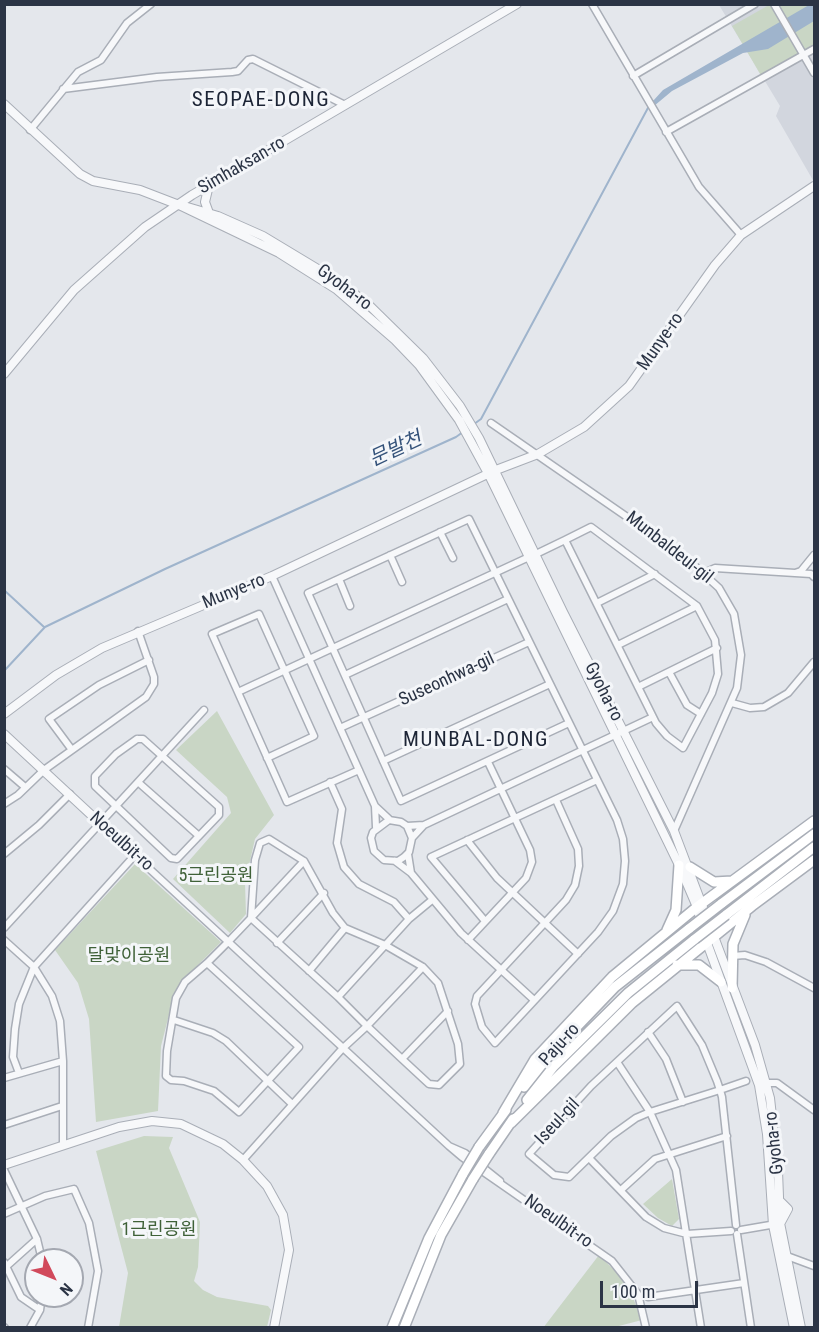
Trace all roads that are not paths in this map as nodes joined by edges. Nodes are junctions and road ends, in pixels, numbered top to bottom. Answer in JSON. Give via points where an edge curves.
{"nodes":[{"id":1,"x":151,"y":4,"type":"edge"},
{"id":2,"x":517,"y":4,"type":"edge"},
{"id":3,"x":592,"y":4,"type":"edge"},
{"id":4,"x":755,"y":4,"type":"edge"},
{"id":5,"x":774,"y":4,"type":"edge"},
{"id":6,"x":814,"y":49,"type":"edge"},
{"id":7,"x":804,"y":55,"type":"junction"},
{"id":8,"x":814,"y":73,"type":"edge"},
{"id":9,"x":633,"y":76,"type":"junction"},
{"id":10,"x":63,"y":89,"type":"junction"},
{"id":11,"x":4,"y":104,"type":"edge"},
{"id":12,"x":345,"y":105,"type":"junction"},
{"id":13,"x":30,"y":130,"type":"junction"},
{"id":14,"x":666,"y":132,"type":"junction"},
{"id":15,"x":209,"y":185,"type":"junction"},
{"id":16,"x":814,"y":186,"type":"edge"},
{"id":17,"x":179,"y":205,"type":"junction"},
{"id":18,"x":209,"y":213,"type":"junction"},
{"id":19,"x":741,"y":235,"type":"junction"},
{"id":20,"x":4,"y":374,"type":"edge"},
{"id":21,"x":463,"y":418,"type":"junction"},
{"id":22,"x":491,"y":423,"type":"dead end"},
{"id":23,"x":538,"y":454,"type":"junction"},
{"id":24,"x":492,"y":472,"type":"junction"},
{"id":25,"x":440,"y":532,"type":"junction"},
{"id":26,"x":565,"y":540,"type":"junction"},
{"id":27,"x":390,"y":555,"type":"junction"},
{"id":28,"x":532,"y":555,"type":"junction"},
{"id":29,"x":814,"y":555,"type":"edge"},
{"id":30,"x":453,"y":558,"type":"dead end"},
{"id":31,"x":495,"y":573,"type":"junction"},
{"id":32,"x":704,"y":573,"type":"junction"},
{"id":33,"x":655,"y":574,"type":"junction"},
{"id":34,"x":790,"y":574,"type":"junction"},
{"id":35,"x":272,"y":576,"type":"junction"},
{"id":36,"x":814,"y":577,"type":"edge"},
{"id":37,"x":339,"y":579,"type":"junction"},
{"id":38,"x":402,"y":582,"type":"dead end"},
{"id":39,"x":508,"y":599,"type":"junction"},
{"id":40,"x":597,"y":603,"type":"junction"},
{"id":41,"x":351,"y":606,"type":"dead end"},
{"id":42,"x":697,"y":606,"type":"junction"},
{"id":43,"x":138,"y":631,"type":"junction"},
{"id":44,"x":529,"y":642,"type":"junction"},
{"id":45,"x":618,"y":645,"type":"junction"},
{"id":46,"x":332,"y":648,"type":"junction"},
{"id":47,"x":717,"y":648,"type":"junction"},
{"id":48,"x":309,"y":658,"type":"junction"},
{"id":49,"x":149,"y":660,"type":"junction"},
{"id":50,"x":814,"y":662,"type":"edge"},
{"id":51,"x":285,"y":670,"type":"junction"},
{"id":52,"x":669,"y":672,"type":"junction"},
{"id":53,"x":345,"y":675,"type":"junction"},
{"id":54,"x":550,"y":684,"type":"junction"},
{"id":55,"x":638,"y":687,"type":"junction"},
{"id":56,"x":238,"y":692,"type":"junction"},
{"id":57,"x":732,"y":703,"type":"junction"},
{"id":58,"x":204,"y":710,"type":"dead end"},
{"id":59,"x":4,"y":714,"type":"edge"},
{"id":60,"x":701,"y":714,"type":"junction"},
{"id":61,"x":653,"y":717,"type":"junction"},
{"id":62,"x":364,"y":718,"type":"junction"},
{"id":63,"x":569,"y":723,"type":"junction"},
{"id":64,"x":340,"y":728,"type":"junction"},
{"id":65,"x":619,"y":733,"type":"junction"},
{"id":66,"x":4,"y":734,"type":"edge"},
{"id":67,"x":72,"y":750,"type":"junction"},
{"id":68,"x":583,"y":751,"type":"junction"},
{"id":69,"x":164,"y":757,"type":"junction"},
{"id":70,"x":267,"y":758,"type":"junction"},
{"id":71,"x":383,"y":761,"type":"junction"},
{"id":72,"x":488,"y":762,"type":"junction"},
{"id":73,"x":4,"y":769,"type":"edge"},
{"id":74,"x":44,"y":770,"type":"junction"},
{"id":75,"x":359,"y":770,"type":"junction"},
{"id":76,"x":597,"y":780,"type":"junction"},
{"id":77,"x":139,"y":783,"type":"junction"},
{"id":78,"x":330,"y":783,"type":"junction"},
{"id":79,"x":25,"y":788,"type":"junction"},
{"id":80,"x":501,"y":789,"type":"junction"},
{"id":81,"x":70,"y":794,"type":"junction"},
{"id":82,"x":556,"y":800,"type":"junction"},
{"id":83,"x":4,"y":804,"type":"edge"},
{"id":84,"x":117,"y":806,"type":"junction"},
{"id":85,"x":375,"y":806,"type":"junction"},
{"id":86,"x":515,"y":818,"type":"junction"},
{"id":87,"x":390,"y":820,"type":"junction"},
{"id":88,"x":814,"y":820,"type":"edge"},
{"id":89,"x":101,"y":824,"type":"junction"},
{"id":90,"x":424,"y":825,"type":"junction"},
{"id":91,"x":407,"y":826,"type":"junction"},
{"id":92,"x":376,"y":828,"type":"junction"},
{"id":93,"x":674,"y":831,"type":"junction"},
{"id":94,"x":814,"y":834,"type":"edge"},
{"id":95,"x":199,"y":836,"type":"junction"},
{"id":96,"x":412,"y":838,"type":"junction"},
{"id":97,"x":467,"y":840,"type":"junction"},
{"id":98,"x":814,"y":847,"type":"edge"},
{"id":99,"x":4,"y":854,"type":"edge"},
{"id":100,"x":408,"y":854,"type":"junction"},
{"id":101,"x":135,"y":855,"type":"junction"},
{"id":102,"x":304,"y":861,"type":"junction"},
{"id":103,"x":395,"y":861,"type":"junction"},
{"id":104,"x":813,"y":863,"type":"edge"},
{"id":105,"x":679,"y":865,"type":"junction"},
{"id":106,"x":690,"y":867,"type":"junction"},
{"id":107,"x":411,"y":873,"type":"junction"},
{"id":108,"x":735,"y":881,"type":"junction"},
{"id":109,"x":513,"y":892,"type":"junction"},
{"id":110,"x":324,"y":893,"type":"junction"},
{"id":111,"x":432,"y":900,"type":"junction"},
{"id":112,"x":700,"y":905,"type":"junction"},
{"id":113,"x":752,"y":906,"type":"junction"},
{"id":114,"x":251,"y":918,"type":"junction"},
{"id":115,"x":409,"y":919,"type":"junction"},
{"id":116,"x":485,"y":921,"type":"junction"},
{"id":117,"x":545,"y":923,"type":"junction"},
{"id":118,"x":4,"y":928,"type":"edge"},
{"id":119,"x":345,"y":928,"type":"junction"},
{"id":120,"x":666,"y":932,"type":"junction"},
{"id":121,"x":4,"y":940,"type":"edge"},
{"id":122,"x":230,"y":940,"type":"junction"},
{"id":123,"x":468,"y":940,"type":"junction"},
{"id":124,"x":710,"y":940,"type":"junction"},
{"id":125,"x":277,"y":943,"type":"junction"},
{"id":126,"x":385,"y":945,"type":"junction"},
{"id":127,"x":578,"y":954,"type":"junction"},
{"id":128,"x":732,"y":956,"type":"junction"},
{"id":129,"x":207,"y":963,"type":"junction"},
{"id":130,"x":677,"y":965,"type":"junction"},
{"id":131,"x":34,"y":967,"type":"junction"},
{"id":132,"x":423,"y":967,"type":"junction"},
{"id":133,"x":309,"y":971,"type":"junction"},
{"id":134,"x":501,"y":971,"type":"junction"},
{"id":135,"x":721,"y":982,"type":"junction"},
{"id":136,"x":732,"y":988,"type":"junction"},
{"id":137,"x":814,"y":988,"type":"edge"},
{"id":138,"x":338,"y":997,"type":"junction"},
{"id":139,"x":534,"y":1000,"type":"junction"},
{"id":140,"x":448,"y":1011,"type":"junction"},
{"id":141,"x":174,"y":1020,"type":"junction"},
{"id":142,"x":367,"y":1026,"type":"junction"},
{"id":143,"x":648,"y":1032,"type":"junction"},
{"id":144,"x":342,"y":1049,"type":"junction"},
{"id":145,"x":402,"y":1059,"type":"junction"},
{"id":146,"x":63,"y":1060,"type":"junction"},
{"id":147,"x":617,"y":1062,"type":"junction"},
{"id":148,"x":19,"y":1073,"type":"junction"},
{"id":149,"x":4,"y":1078,"type":"edge"},
{"id":150,"x":268,"y":1081,"type":"junction"},
{"id":151,"x":746,"y":1081,"type":"dead end"},
{"id":152,"x":767,"y":1083,"type":"junction"},
{"id":153,"x":720,"y":1090,"type":"junction"},
{"id":154,"x":683,"y":1102,"type":"junction"},
{"id":155,"x":292,"y":1104,"type":"junction"},
{"id":156,"x":62,"y":1106,"type":"junction"},
{"id":157,"x":814,"y":1110,"type":"edge"},
{"id":158,"x":650,"y":1112,"type":"junction"},
{"id":159,"x":503,"y":1113,"type":"junction"},
{"id":160,"x":511,"y":1122,"type":"junction"},
{"id":161,"x":4,"y":1125,"type":"edge"},
{"id":162,"x":727,"y":1136,"type":"junction"},
{"id":163,"x":63,"y":1145,"type":"junction"},
{"id":164,"x":670,"y":1153,"type":"junction"},
{"id":165,"x":589,"y":1158,"type":"junction"},
{"id":166,"x":243,"y":1160,"type":"junction"},
{"id":167,"x":4,"y":1165,"type":"edge"},
{"id":168,"x":4,"y":1170,"type":"edge"},
{"id":169,"x":621,"y":1191,"type":"junction"},
{"id":170,"x":21,"y":1205,"type":"junction"},
{"id":171,"x":4,"y":1214,"type":"edge"},
{"id":172,"x":777,"y":1224,"type":"junction"},
{"id":173,"x":736,"y":1230,"type":"junction"},
{"id":174,"x":687,"y":1234,"type":"junction"},
{"id":175,"x":37,"y":1239,"type":"junction"},
{"id":176,"x":39,"y":1248,"type":"edge"},
{"id":177,"x":787,"y":1256,"type":"junction"},
{"id":178,"x":6,"y":1264,"type":"edge"},
{"id":179,"x":814,"y":1266,"type":"edge"},
{"id":180,"x":744,"y":1283,"type":"junction"},
{"id":181,"x":696,"y":1290,"type":"junction"},
{"id":182,"x":648,"y":1297,"type":"dead end"},
{"id":183,"x":40,"y":1310,"type":"joint"},
{"id":184,"x":30,"y":1328,"type":"edge"},
{"id":185,"x":88,"y":1328,"type":"edge"},
{"id":186,"x":274,"y":1328,"type":"edge"},
{"id":187,"x":392,"y":1328,"type":"edge"},
{"id":188,"x":404,"y":1328,"type":"edge"},
{"id":189,"x":646,"y":1328,"type":"edge"},
{"id":190,"x":701,"y":1328,"type":"edge"},
{"id":191,"x":751,"y":1328,"type":"edge"},
{"id":192,"x":794,"y":1328,"type":"edge"},
{"id":193,"x":801,"y":1328,"type":"edge"}],
"edges":[{"from":1,"to":10,"type":"street","via":[[127,23],[101,60],[78,72]]},
{"from":2,"to":12,"type":"street","name":"Simhaksan-ro"},
{"from":3,"to":9,"type":"street"},
{"from":4,"to":9,"type":"street"},
{"from":5,"to":7,"type":"street"},
{"from":6,"to":7,"type":"street"},
{"from":7,"to":8,"type":"street"},
{"from":7,"to":14,"type":"street"},
{"from":9,"to":14,"type":"street"},
{"from":10,"to":12,"type":"street","via":[[232,72],[253,59]]},
{"from":10,"to":13,"type":"street"},
{"from":11,"to":13,"type":"street","name":"Gyoha-ro"},
{"from":12,"to":15,"type":"street","name":"Simhaksan-ro"},
{"from":13,"to":17,"type":"street","name":"Gyoha-ro","via":[[93,182],[140,190]]},
{"from":14,"to":19,"type":"street","via":[[705,196]]},
{"from":15,"to":17,"type":"street","name":"Simhaksan-ro"},
{"from":15,"to":18,"type":"street","via":[[205,202]]},
{"from":16,"to":19,"type":"street","name":"Munye-ro"},
{"from":17,"to":18,"type":"street","name":"Gyoha-ro"},
{"from":17,"to":20,"type":"street","name":"Simhaksan-ro","via":[[145,227],[74,290]]},
{"from":17,"to":21,"type":"street","name":"Gyoha-ro","via":[[279,253],[336,289],[419,366]]},
{"from":18,"to":21,"type":"street","name":"Gyoha-ro","via":[[263,236],[341,283],[423,358]]},
{"from":19,"to":23,"type":"street","name":"Munye-ro","via":[[623,393],[584,428]]},
{"from":21,"to":24,"type":"street","name":"Gyoha-ro"},
{"from":22,"to":23,"type":"street","name":"Munbaldeul-gil"},
{"from":23,"to":24,"type":"street","name":"Munye-ro"},
{"from":23,"to":32,"type":"street","name":"Munbaldeul-gil"},
{"from":24,"to":28,"type":"street","name":"Gyoha-ro"},
{"from":24,"to":35,"type":"street","name":"Munye-ro"},
{"from":25,"to":27,"type":"street"},
{"from":25,"to":30,"type":"street"},
{"from":25,"to":31,"type":"street","via":[[469,519]]},
{"from":26,"to":28,"type":"street"},
{"from":26,"to":33,"type":"street","via":[[591,527]]},
{"from":26,"to":40,"type":"street"},
{"from":27,"to":37,"type":"street"},
{"from":27,"to":38,"type":"street"},
{"from":28,"to":31,"type":"street"},
{"from":28,"to":65,"type":"street","name":"Gyoha-ro"},
{"from":29,"to":34,"type":"street","via":[[801,571]]},
{"from":31,"to":39,"type":"street"},
{"from":31,"to":46,"type":"street"},
{"from":32,"to":34,"type":"street","via":[[715,568]]},
{"from":32,"to":57,"type":"street","name":"Munbaldeul-gil","via":[[726,598],[738,629],[740,674]]},
{"from":33,"to":40,"type":"street"},
{"from":33,"to":42,"type":"street"},
{"from":34,"to":36,"type":"street"},
{"from":35,"to":43,"type":"street","name":"Munye-ro"},
{"from":35,"to":48,"type":"street"},
{"from":37,"to":41,"type":"street"},
{"from":37,"to":46,"type":"street","via":[[308,593]]},
{"from":39,"to":44,"type":"street"},
{"from":39,"to":53,"type":"street"},
{"from":40,"to":45,"type":"street"},
{"from":42,"to":45,"type":"street"},
{"from":42,"to":47,"type":"street"},
{"from":43,"to":49,"type":"street"},
{"from":43,"to":59,"type":"street","name":"Munye-ro","via":[[71,665]]},
{"from":44,"to":54,"type":"street"},
{"from":44,"to":62,"type":"street","name":"Suseonhwa-gil"},
{"from":45,"to":55,"type":"street"},
{"from":46,"to":48,"type":"street"},
{"from":46,"to":53,"type":"street"},
{"from":47,"to":52,"type":"street"},
{"from":47,"to":60,"type":"street","via":[[716,683]]},
{"from":48,"to":51,"type":"street"},
{"from":48,"to":64,"type":"street"},
{"from":49,"to":67,"type":"street","via":[[154,684],[146,697]]},
{"from":49,"to":67,"type":"street","via":[[99,684],[49,720]]},
{"from":50,"to":57,"type":"street","via":[[788,693],[764,707]]},
{"from":51,"to":56,"type":"street"},
{"from":51,"to":56,"type":"street","via":[[259,614],[212,634]]},
{"from":51,"to":70,"type":"street","via":[[314,736]]},
{"from":52,"to":55,"type":"street"},
{"from":52,"to":60,"type":"street","via":[[687,705]]},
{"from":53,"to":62,"type":"street"},
{"from":54,"to":63,"type":"street"},
{"from":54,"to":71,"type":"street"},
{"from":55,"to":61,"type":"street"},
{"from":56,"to":70,"type":"street"},
{"from":57,"to":93,"type":"street","name":"Munbaldeul-gil"},
{"from":58,"to":69,"type":"street"},
{"from":60,"to":61,"type":"street","via":[[683,748],[667,736]]},
{"from":61,"to":65,"type":"street"},
{"from":62,"to":64,"type":"street","name":"Suseonhwa-gil"},
{"from":62,"to":71,"type":"street"},
{"from":63,"to":68,"type":"street"},
{"from":63,"to":72,"type":"street"},
{"from":64,"to":75,"type":"street"},
{"from":65,"to":68,"type":"street"},
{"from":65,"to":93,"type":"street","name":"Gyoha-ro"},
{"from":65,"to":105,"type":"street","name":"Gyoha-ro"},
{"from":66,"to":74,"type":"street","name":"Noeulbit-ro"},
{"from":67,"to":74,"type":"street"},
{"from":68,"to":76,"type":"street"},
{"from":68,"to":80,"type":"street"},
{"from":69,"to":77,"type":"street"},
{"from":69,"to":84,"type":"street","via":[[144,739],[137,739],[94,776],[95,786]]},
{"from":69,"to":95,"type":"street","via":[[219,807],[219,815]]},
{"from":70,"to":78,"type":"street","via":[[287,802]]},
{"from":71,"to":72,"type":"street","via":[[401,801]]},
{"from":72,"to":80,"type":"street"},
{"from":73,"to":79,"type":"street"},
{"from":74,"to":79,"type":"street"},
{"from":74,"to":81,"type":"street","name":"Noeulbit-ro"},
{"from":75,"to":78,"type":"street"},
{"from":75,"to":85,"type":"street"},
{"from":76,"to":82,"type":"street"},
{"from":76,"to":127,"type":"street","via":[[620,829],[624,871],[613,911]]},
{"from":77,"to":84,"type":"street"},
{"from":77,"to":95,"type":"street"},
{"from":78,"to":115,"type":"street","via":[[343,814],[337,843],[344,867],[359,884],[394,902]]},
{"from":79,"to":83,"type":"street"},
{"from":80,"to":86,"type":"street"},
{"from":80,"to":90,"type":"street"},
{"from":81,"to":89,"type":"street","name":"Noeulbit-ro"},
{"from":81,"to":99,"type":"street"},
{"from":82,"to":86,"type":"street"},
{"from":82,"to":117,"type":"street","via":[[576,841],[579,866],[572,893]]},
{"from":84,"to":89,"type":"street"},
{"from":84,"to":95,"type":"street","via":[[171,858],[177,859]]},
{"from":85,"to":87,"type":"street"},
{"from":85,"to":92,"type":"street"},
{"from":86,"to":97,"type":"street"},
{"from":86,"to":109,"type":"street","via":[[532,862],[530,872]]},
{"from":87,"to":91,"type":"street"},
{"from":87,"to":92,"type":"street"},
{"from":88,"to":108,"type":"main road"},
{"from":89,"to":101,"type":"street","name":"Noeulbit-ro"},
{"from":89,"to":118,"type":"street"},
{"from":90,"to":91,"type":"street"},
{"from":90,"to":96,"type":"street"},
{"from":91,"to":96,"type":"street"},
{"from":92,"to":103,"type":"street","via":[[371,838],[374,851],[384,860]]},
{"from":93,"to":106,"type":"street","name":"Gyoha-ro"},
{"from":94,"to":159,"type":"main road","name":"Paju-ro","bridge":true,"via":[[615,987],[547,1058]]},
{"from":96,"to":100,"type":"street"},
{"from":97,"to":109,"type":"street"},
{"from":97,"to":116,"type":"street","via":[[431,857]]},
{"from":98,"to":160,"type":"main road","name":"Paju-ro","bridge":true,"via":[[628,993],[554,1066]]},
{"from":100,"to":103,"type":"street"},
{"from":100,"to":107,"type":"street"},
{"from":101,"to":122,"type":"street","name":"Noeulbit-ro"},
{"from":101,"to":131,"type":"street"},
{"from":102,"to":110,"type":"street"},
{"from":102,"to":114,"type":"street"},
{"from":102,"to":114,"type":"street","via":[[264,839],[255,860]]},
{"from":103,"to":107,"type":"street"},
{"from":104,"to":113,"type":"main road"},
{"from":105,"to":112,"type":"street","name":"Gyoha-ro"},
{"from":105,"to":120,"type":"main road","via":[[676,909]]},
{"from":106,"to":108,"type":"main road","via":[[714,882]]},
{"from":106,"to":112,"type":"street","name":"Gyoha-ro"},
{"from":107,"to":111,"type":"street"},
{"from":108,"to":112,"type":"main road"},
{"from":109,"to":116,"type":"street"},
{"from":109,"to":117,"type":"street"},
{"from":110,"to":119,"type":"street"},
{"from":110,"to":125,"type":"street"},
{"from":111,"to":115,"type":"street"},
{"from":111,"to":123,"type":"street"},
{"from":112,"to":120,"type":"main road"},
{"from":112,"to":124,"type":"street","name":"Gyoha-ro"},
{"from":113,"to":124,"type":"main road"},
{"from":113,"to":128,"type":"main road","via":[[740,921]]},
{"from":114,"to":122,"type":"street"},
{"from":114,"to":125,"type":"street"},
{"from":115,"to":126,"type":"street"},
{"from":116,"to":123,"type":"street"},
{"from":117,"to":127,"type":"street"},
{"from":117,"to":134,"type":"street"},
{"from":119,"to":126,"type":"street"},
{"from":119,"to":133,"type":"street"},
{"from":120,"to":159,"type":"main road","via":[[612,977],[562,1028],[535,1059]]},
{"from":121,"to":131,"type":"street"},
{"from":122,"to":129,"type":"street"},
{"from":122,"to":144,"type":"street","name":"Noeulbit-ro"},
{"from":123,"to":134,"type":"street"},
{"from":124,"to":130,"type":"main road"},
{"from":124,"to":135,"type":"street","name":"Gyoha-ro"},
{"from":124,"to":136,"type":"street","name":"Gyoha-ro"},
{"from":125,"to":133,"type":"street"},
{"from":126,"to":132,"type":"street"},
{"from":126,"to":138,"type":"street"},
{"from":127,"to":139,"type":"street"},
{"from":128,"to":136,"type":"main road"},
{"from":128,"to":137,"type":"street","via":[[745,955],[766,962]]},
{"from":129,"to":141,"type":"street","via":[[185,982],[176,998]]},
{"from":129,"to":150,"type":"street","via":[[298,1047]]},
{"from":130,"to":135,"type":"main road","via":[[699,965]]},
{"from":130,"to":160,"type":"main road","via":[[616,1018]]},
{"from":131,"to":146,"type":"street","via":[[52,996],[60,1021]]},
{"from":131,"to":148,"type":"street","via":[[19,1004],[15,1029],[13,1057]]},
{"from":132,"to":140,"type":"street","via":[[438,983]]},
{"from":132,"to":142,"type":"street"},
{"from":133,"to":138,"type":"street"},
{"from":134,"to":139,"type":"street"},
{"from":134,"to":139,"type":"street","via":[[475,1000],[484,1032],[495,1043]]},
{"from":135,"to":172,"type":"street","name":"Gyoha-ro","via":[[754,1069],[763,1106]]},
{"from":136,"to":152,"type":"street","name":"Gyoha-ro"},
{"from":138,"to":142,"type":"street"},
{"from":140,"to":145,"type":"street"},
{"from":140,"to":145,"type":"street","via":[[460,1064],[440,1085],[429,1084]]},
{"from":141,"to":150,"type":"street","via":[[226,1041]]},
{"from":141,"to":150,"type":"street","via":[[167,1051],[166,1076],[171,1080],[214,1091],[239,1112]]},
{"from":142,"to":144,"type":"street"},
{"from":142,"to":145,"type":"street"},
{"from":143,"to":147,"type":"street","name":"Iseul-gil"},
{"from":143,"to":153,"type":"street","name":"Iseul-gil","via":[[677,1006],[702,1046]]},
{"from":143,"to":154,"type":"street","via":[[666,1059]]},
{"from":144,"to":155,"type":"street"},
{"from":144,"to":189,"type":"street","name":"Noeulbit-ro","via":[[449,1146],[465,1153],[621,1269],[640,1299]]},
{"from":146,"to":148,"type":"street"},
{"from":146,"to":156,"type":"street"},
{"from":147,"to":158,"type":"street"},
{"from":147,"to":165,"type":"street","name":"Iseul-gil","via":[[529,1154],[563,1178]]},
{"from":148,"to":149,"type":"street"},
{"from":150,"to":155,"type":"street"},
{"from":151,"to":153,"type":"street","name":"Iseul-gil"},
{"from":152,"to":157,"type":"street","via":[[777,1083]]},
{"from":152,"to":172,"type":"street","name":"Gyoha-ro","via":[[781,1202]]},
{"from":153,"to":154,"type":"street","name":"Iseul-gil"},
{"from":153,"to":162,"type":"street","name":"Iseul-gil"},
{"from":154,"to":158,"type":"street","name":"Iseul-gil"},
{"from":155,"to":166,"type":"street"},
{"from":156,"to":161,"type":"street"},
{"from":156,"to":163,"type":"street"},
{"from":158,"to":164,"type":"street"},
{"from":158,"to":165,"type":"street","name":"Iseul-gil","via":[[619,1129]]},
{"from":159,"to":187,"type":"main road","name":"Paju-ro","bridge":true,"via":[[463,1174],[429,1238]]},
{"from":160,"to":188,"type":"main road","name":"Paju-ro","bridge":true,"via":[[441,1235]]},
{"from":162,"to":164,"type":"street"},
{"from":162,"to":173,"type":"street","name":"Iseul-gil"},
{"from":163,"to":166,"type":"street","via":[[152,1121],[198,1130]]},
{"from":163,"to":167,"type":"street"},
{"from":164,"to":169,"type":"street","via":[[649,1164]]},
{"from":164,"to":174,"type":"street"},
{"from":165,"to":169,"type":"street"},
{"from":166,"to":186,"type":"street","via":[[276,1201],[287,1230],[290,1250]]},
{"from":168,"to":170,"type":"street"},
{"from":169,"to":174,"type":"street","via":[[654,1223]]},
{"from":170,"to":171,"type":"street"},
{"from":170,"to":175,"type":"street"},
{"from":170,"to":185,"type":"street","via":[[74,1190],[89,1223],[98,1271]]},
{"from":172,"to":173,"type":"street"},
{"from":172,"to":177,"type":"street","name":"Gyoha-ro"},
{"from":172,"to":192,"type":"street","name":"Gyoha-ro"},
{"from":173,"to":174,"type":"street"},
{"from":173,"to":180,"type":"street","name":"Iseul-gil"},
{"from":174,"to":181,"type":"street"},
{"from":175,"to":176,"type":"street"},
{"from":175,"to":178,"type":"street"},
{"from":177,"to":179,"type":"street"},
{"from":177,"to":193,"type":"street","name":"Gyoha-ro"},
{"from":178,"to":183,"type":"street","via":[[21,1296]]},
{"from":180,"to":181,"type":"street"},
{"from":180,"to":191,"type":"street","name":"Iseul-gil"},
{"from":181,"to":182,"type":"street"},
{"from":181,"to":190,"type":"street"},
{"from":183,"to":184,"type":"street"}]}
